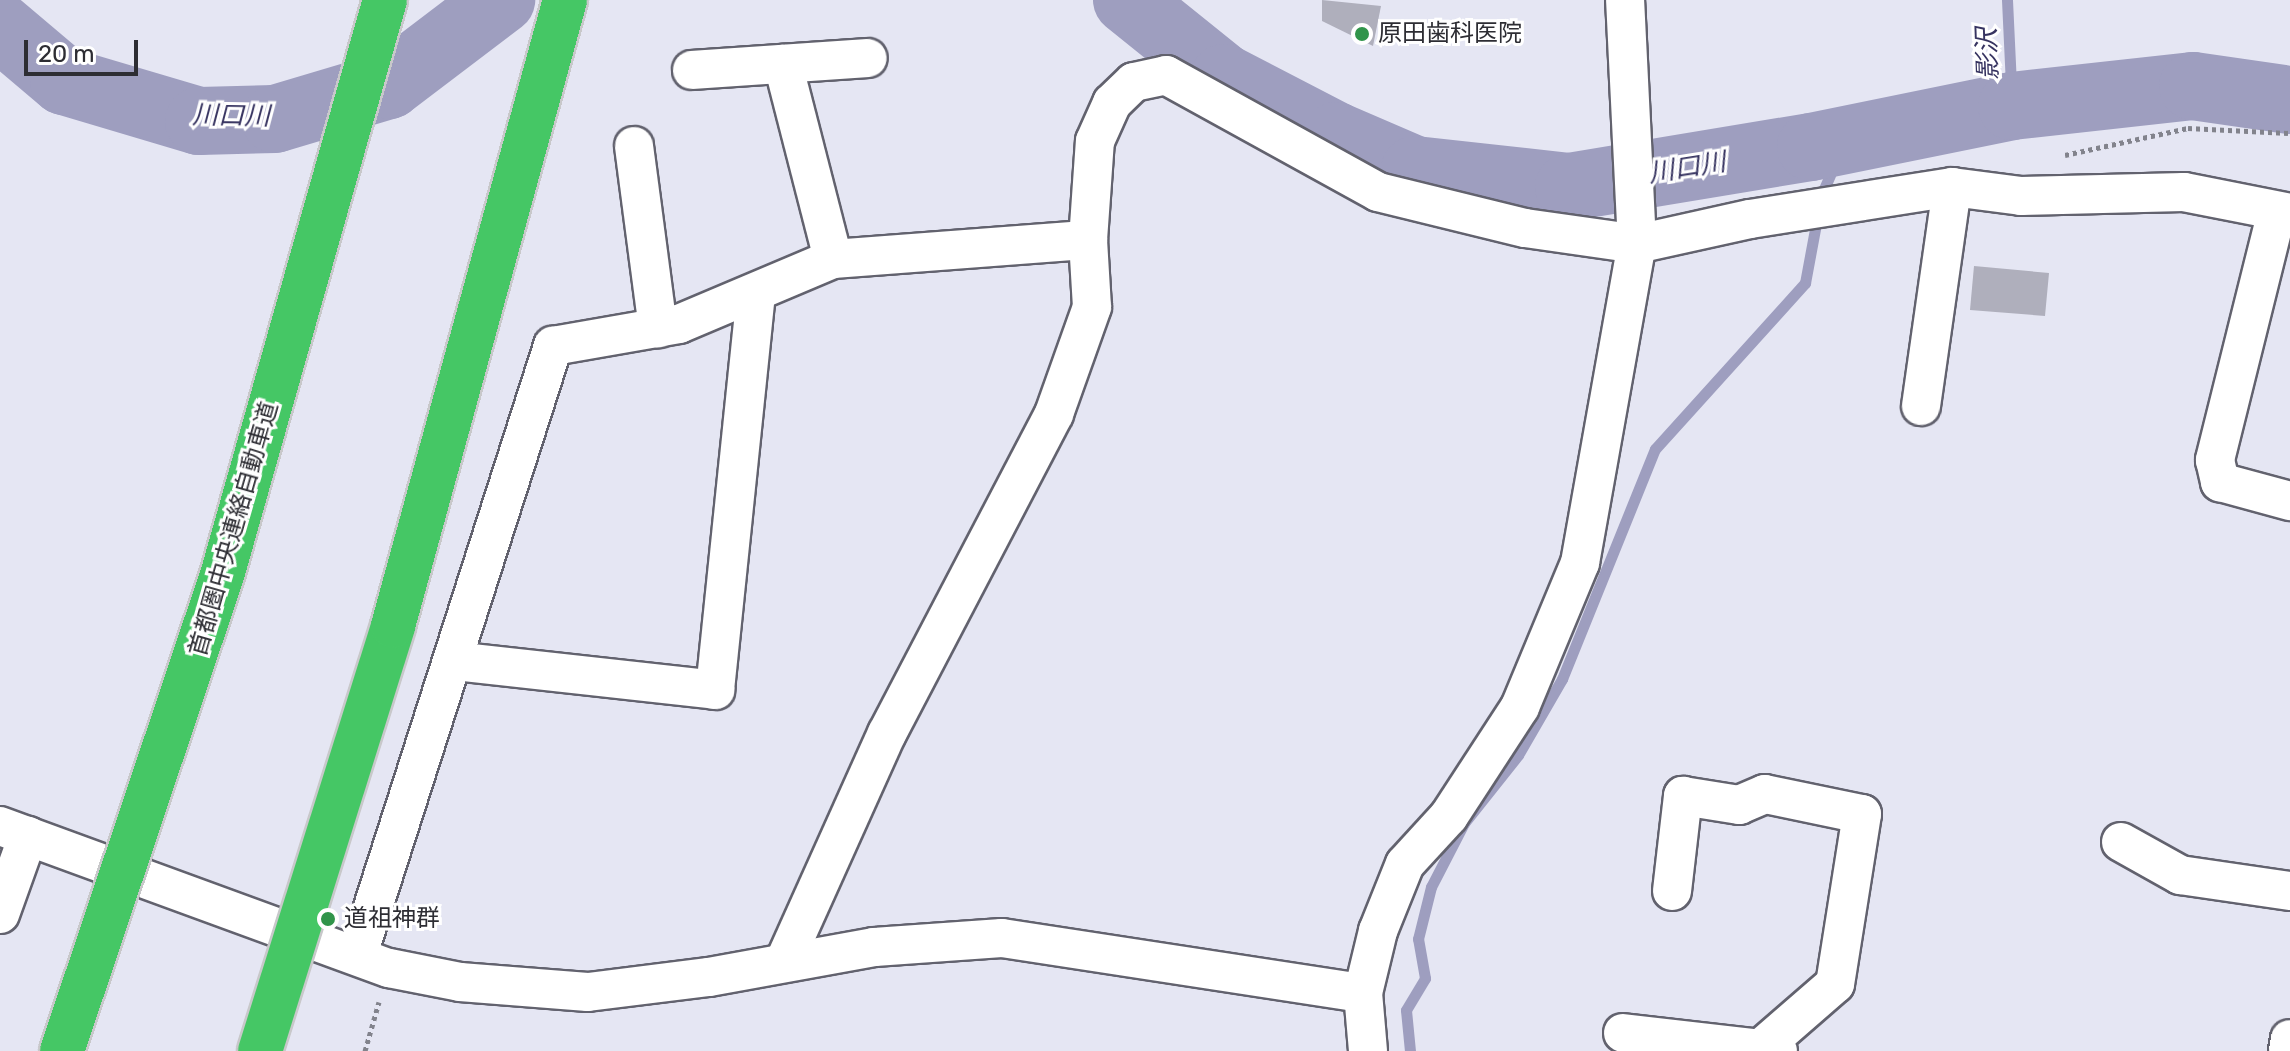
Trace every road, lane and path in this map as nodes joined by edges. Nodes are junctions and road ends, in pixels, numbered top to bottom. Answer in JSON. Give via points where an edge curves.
{"nodes":[{"id":1,"x":385,"y":0,"type":"edge"},
{"id":2,"x":565,"y":0,"type":"edge"},
{"id":3,"x":1625,"y":0,"type":"edge"},
{"id":4,"x":868,"y":58,"type":"dead end"},
{"id":5,"x":783,"y":64,"type":"junction"},
{"id":6,"x":692,"y":70,"type":"dead end"},
{"id":7,"x":2290,"y":133,"type":"edge"},
{"id":8,"x":634,"y":146,"type":"dead end"},
{"id":9,"x":2052,"y":158,"type":"dead end"},
{"id":10,"x":1952,"y":187,"type":"junction"},
{"id":11,"x":2284,"y":212,"type":"edge"},
{"id":12,"x":1637,"y":232,"type":"junction"},
{"id":13,"x":1088,"y":240,"type":"junction"},
{"id":14,"x":833,"y":259,"type":"junction"},
{"id":15,"x":756,"y":294,"type":"junction"},
{"id":16,"x":658,"y":328,"type":"junction"},
{"id":17,"x":1921,"y":406,"type":"dead end"},
{"id":18,"x":2290,"y":501,"type":"edge"},
{"id":19,"x":454,"y":661,"type":"junction"},
{"id":20,"x":14,"y":831,"type":"edge"},
{"id":21,"x":2121,"y":842,"type":"dead end"},
{"id":22,"x":1672,"y":891,"type":"dead end"},
{"id":23,"x":2290,"y":891,"type":"edge"},
{"id":24,"x":0,"y":914,"type":"edge"},
{"id":25,"x":785,"y":960,"type":"junction"},
{"id":26,"x":374,"y":961,"type":"junction"},
{"id":27,"x":1363,"y":993,"type":"junction"},
{"id":28,"x":1623,"y":1033,"type":"dead end"},
{"id":29,"x":2290,"y":1039,"type":"edge"},
{"id":30,"x":1766,"y":1050,"type":"edge"},
{"id":31,"x":62,"y":1051,"type":"edge"},
{"id":32,"x":260,"y":1051,"type":"edge"},
{"id":33,"x":365,"y":1051,"type":"edge"},
{"id":34,"x":1368,"y":1051,"type":"edge"},
{"id":35,"x":2288,"y":1051,"type":"edge"}],
"edges":[{"from":1,"to":31,"type":"highway","name":"首都圏中央連絡自動車道","bridge":true,"via":[[223,572]]},
{"from":2,"to":32,"type":"highway","bridge":true,"via":[[393,626]]},
{"from":3,"to":12,"type":"street"},
{"from":4,"to":5,"type":"street"},
{"from":5,"to":6,"type":"street"},
{"from":5,"to":14,"type":"street"},
{"from":7,"to":9,"type":"path","via":[[2188,128],[2123,138]]},
{"from":8,"to":16,"type":"street"},
{"from":10,"to":11,"type":"street","via":[[2021,196],[2184,192]]},
{"from":10,"to":12,"type":"street"},
{"from":10,"to":17,"type":"street"},
{"from":11,"to":18,"type":"street","via":[[2215,460],[2220,482]]},
{"from":12,"to":13,"type":"street","via":[[1525,228],[1378,192],[1166,75],[1134,82],[1112,103],[1095,141]]},
{"from":12,"to":27,"type":"street","via":[[1580,563],[1520,707],[1449,816],[1405,864],[1378,931]]},
{"from":13,"to":14,"type":"street"},
{"from":13,"to":25,"type":"street","via":[[1092,307],[1054,414],[887,733]]},
{"from":14,"to":15,"type":"street"},
{"from":15,"to":16,"type":"street"},
{"from":15,"to":19,"type":"street","via":[[715,690]]},
{"from":16,"to":19,"type":"street","via":[[553,346]]},
{"from":19,"to":26,"type":"street"},
{"from":20,"to":24,"type":"street"},
{"from":20,"to":26,"type":"street"},
{"from":21,"to":23,"type":"street","via":[[2180,875]]},
{"from":22,"to":30,"type":"street","via":[[1683,796],[1739,805],[1765,794],[1862,814],[1835,984]]},
{"from":25,"to":26,"type":"street","via":[[709,977],[588,992],[460,982]]},
{"from":25,"to":27,"type":"street","via":[[1002,938]]},
{"from":26,"to":33,"type":"path"},
{"from":27,"to":34,"type":"street"},
{"from":28,"to":30,"type":"street"},
{"from":29,"to":35,"type":"street"}]}
